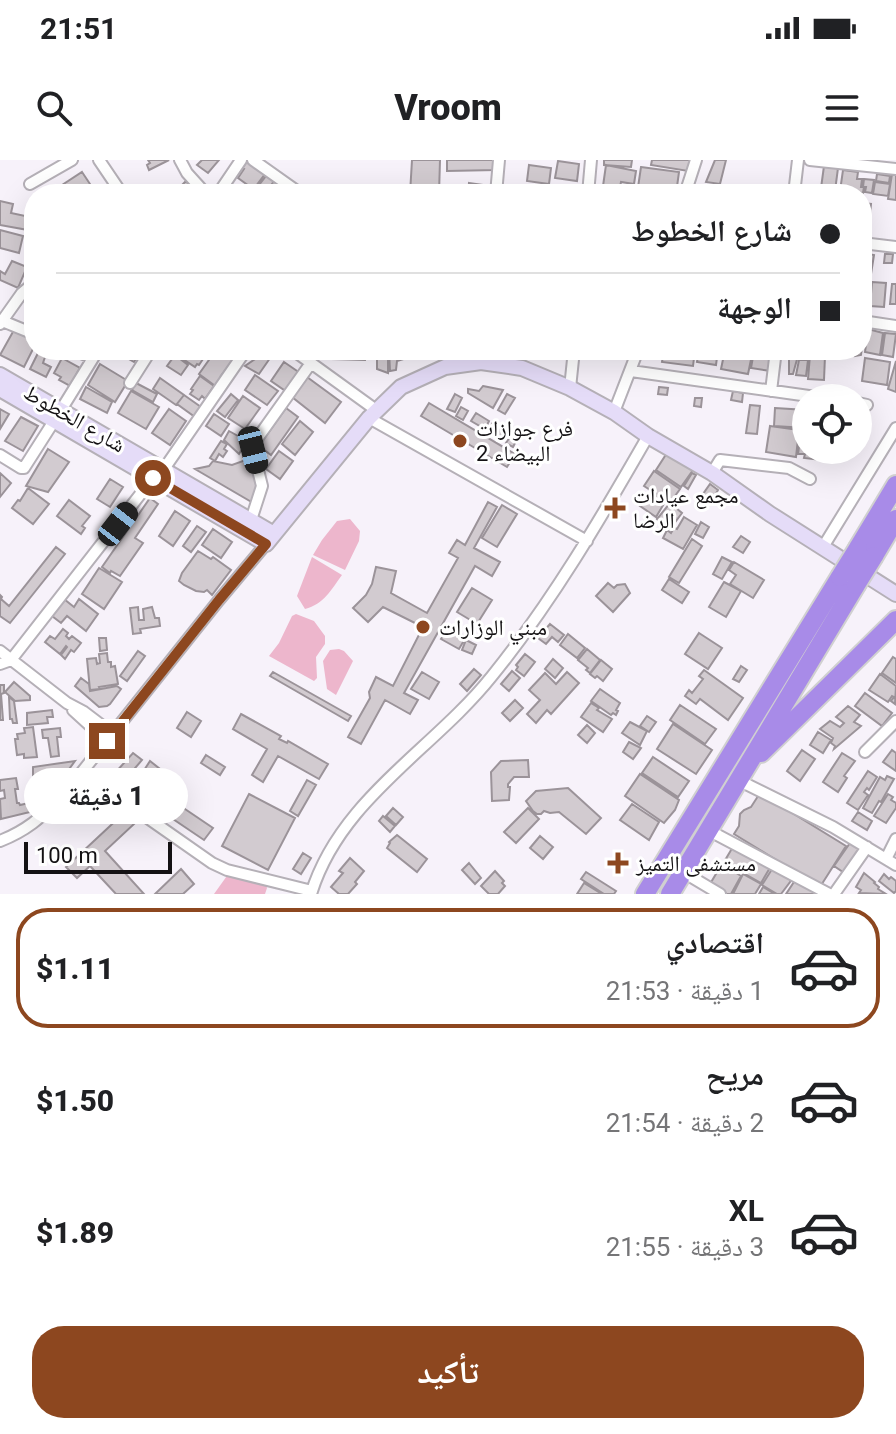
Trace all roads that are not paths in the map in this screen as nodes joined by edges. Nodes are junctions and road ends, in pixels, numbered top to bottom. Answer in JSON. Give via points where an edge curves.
{"nodes":[{"id":1,"x":72,"y":160,"type":"edge"},
{"id":2,"x":99,"y":160,"type":"edge"},
{"id":3,"x":180,"y":160,"type":"edge"},
{"id":4,"x":241,"y":160,"type":"edge"},
{"id":5,"x":253,"y":160,"type":"edge"},
{"id":6,"x":499,"y":160,"type":"edge"},
{"id":7,"x":591,"y":160,"type":"edge"},
{"id":8,"x":696,"y":160,"type":"edge"},
{"id":9,"x":798,"y":160,"type":"edge"},
{"id":10,"x":810,"y":160,"type":"edge"},
{"id":11,"x":835,"y":161,"type":"edge"},
{"id":12,"x":896,"y":169,"type":"edge"},
{"id":13,"x":30,"y":184,"type":"dead end"},
{"id":14,"x":115,"y":184,"type":"edge"},
{"id":15,"x":197,"y":184,"type":"edge"},
{"id":16,"x":225,"y":184,"type":"edge"},
{"id":17,"x":287,"y":184,"type":"edge"},
{"id":18,"x":497,"y":184,"type":"edge"},
{"id":19,"x":589,"y":184,"type":"edge"},
{"id":20,"x":688,"y":184,"type":"edge"},
{"id":21,"x":795,"y":184,"type":"edge"},
{"id":22,"x":872,"y":244,"type":"edge"},
{"id":23,"x":896,"y":247,"type":"edge"},
{"id":24,"x":24,"y":291,"type":"edge"},
{"id":25,"x":1,"y":322,"type":"edge"},
{"id":26,"x":872,"y":322,"type":"edge"},
{"id":27,"x":896,"y":326,"type":"edge"},
{"id":28,"x":24,"y":330,"type":"edge"},
{"id":29,"x":92,"y":360,"type":"edge"},
{"id":30,"x":145,"y":360,"type":"edge"},
{"id":31,"x":239,"y":360,"type":"edge"},
{"id":32,"x":305,"y":360,"type":"edge"},
{"id":33,"x":310,"y":360,"type":"edge"},
{"id":34,"x":469,"y":360,"type":"edge"},
{"id":35,"x":495,"y":360,"type":"edge"},
{"id":36,"x":573,"y":360,"type":"edge"},
{"id":37,"x":635,"y":360,"type":"edge"},
{"id":38,"x":775,"y":360,"type":"edge"},
{"id":39,"x":631,"y":371,"type":"junction"},
{"id":40,"x":0,"y":375,"type":"edge"},
{"id":41,"x":130,"y":383,"type":"dead end"},
{"id":42,"x":570,"y":388,"type":"junction"},
{"id":43,"x":0,"y":389,"type":"edge"},
{"id":44,"x":771,"y":391,"type":"junction"},
{"id":45,"x":792,"y":394,"type":"edge"},
{"id":46,"x":614,"y":412,"type":"junction"},
{"id":47,"x":372,"y":414,"type":"junction"},
{"id":48,"x":57,"y":415,"type":"junction"},
{"id":49,"x":896,"y":428,"type":"edge"},
{"id":50,"x":648,"y":436,"type":"junction"},
{"id":51,"x":892,"y":446,"type":"edge"},
{"id":52,"x":0,"y":455,"type":"edge"},
{"id":53,"x":712,"y":473,"type":"junction"},
{"id":54,"x":159,"y":474,"type":"junction"},
{"id":55,"x":810,"y":479,"type":"dead end"},
{"id":56,"x":896,"y":485,"type":"edge"},
{"id":57,"x":896,"y":519,"type":"edge"},
{"id":58,"x":251,"y":520,"type":"junction"},
{"id":59,"x":270,"y":539,"type":"junction"},
{"id":60,"x":587,"y":541,"type":"junction"},
{"id":61,"x":823,"y":547,"type":"junction"},
{"id":62,"x":866,"y":552,"type":"junction"},
{"id":63,"x":848,"y":581,"type":"junction"},
{"id":64,"x":896,"y":594,"type":"edge"},
{"id":65,"x":896,"y":620,"type":"edge"},
{"id":66,"x":0,"y":651,"type":"edge"},
{"id":67,"x":6,"y":662,"type":"edge"},
{"id":68,"x":123,"y":720,"type":"junction"},
{"id":69,"x":896,"y":721,"type":"edge"},
{"id":70,"x":94,"y":724,"type":"junction"},
{"id":71,"x":110,"y":738,"type":"junction"},
{"id":72,"x":865,"y":752,"type":"dead end"},
{"id":73,"x":96,"y":754,"type":"junction"},
{"id":74,"x":85,"y":769,"type":"junction"},
{"id":75,"x":742,"y":772,"type":"junction"},
{"id":76,"x":708,"y":830,"type":"junction"},
{"id":77,"x":896,"y":839,"type":"edge"},
{"id":78,"x":0,"y":840,"type":"edge"},
{"id":79,"x":867,"y":847,"type":"junction"},
{"id":80,"x":891,"y":862,"type":"edge"},
{"id":81,"x":683,"y":872,"type":"junction"},
{"id":82,"x":273,"y":881,"type":"junction"},
{"id":83,"x":311,"y":892,"type":"edge"},
{"id":84,"x":271,"y":894,"type":"edge"},
{"id":85,"x":645,"y":894,"type":"edge"},
{"id":86,"x":670,"y":894,"type":"edge"},
{"id":87,"x":720,"y":894,"type":"edge"},
{"id":88,"x":831,"y":894,"type":"edge"}],
"edges":[{"from":1,"to":13,"type":"street"},
{"from":2,"to":14,"type":"street"},
{"from":3,"to":15,"type":"street"},
{"from":4,"to":16,"type":"street"},
{"from":5,"to":17,"type":"street"},
{"from":6,"to":18,"type":"street"},
{"from":7,"to":19,"type":"street"},
{"from":8,"to":20,"type":"street"},
{"from":9,"to":21,"type":"street"},
{"from":10,"to":11,"type":"street"},
{"from":11,"to":12,"type":"street"},
{"from":22,"to":23,"type":"street"},
{"from":24,"to":25,"type":"street"},
{"from":25,"to":28,"type":"street"},
{"from":26,"to":27,"type":"street"},
{"from":29,"to":48,"type":"street"},
{"from":30,"to":41,"type":"street"},
{"from":31,"to":54,"type":"street"},
{"from":32,"to":58,"type":"street","via":[[254,443],[262,486]]},
{"from":33,"to":47,"type":"street"},
{"from":34,"to":47,"type":"street","via":[[401,387]]},
{"from":35,"to":42,"type":"street"},
{"from":36,"to":42,"type":"street"},
{"from":37,"to":39,"type":"street"},
{"from":38,"to":44,"type":"street"},
{"from":39,"to":44,"type":"street"},
{"from":39,"to":46,"type":"street"},
{"from":40,"to":48,"type":"street","name":"شارع الخطوط"},
{"from":42,"to":46,"type":"street"},
{"from":43,"to":48,"type":"street","name":"شارع الخطوط"},
{"from":44,"to":45,"type":"street"},
{"from":46,"to":50,"type":"street"},
{"from":47,"to":59,"type":"street"},
{"from":47,"to":60,"type":"street"},
{"from":48,"to":52,"type":"street","via":[[24,468]]},
{"from":48,"to":54,"type":"street","name":"شارع الخطوط"},
{"from":49,"to":51,"type":"street"},
{"from":50,"to":53,"type":"street"},
{"from":50,"to":60,"type":"street"},
{"from":51,"to":61,"type":"street"},
{"from":53,"to":55,"type":"street","via":[[720,460],[789,468]]},
{"from":53,"to":61,"type":"street"},
{"from":54,"to":58,"type":"street","name":"شارع الخطوط"},
{"from":54,"to":59,"type":"street","name":"شارع الخطوط"},
{"from":54,"to":67,"type":"street"},
{"from":56,"to":62,"type":"highway"},
{"from":57,"to":62,"type":"highway"},
{"from":58,"to":59,"type":"street","name":"شارع الخطوط"},
{"from":59,"to":68,"type":"street"},
{"from":60,"to":83,"type":"street","via":[[491,677],[352,817]]},
{"from":61,"to":64,"type":"street"},
{"from":62,"to":63,"type":"highway","bridge":true},
{"from":63,"to":75,"type":"highway"},
{"from":63,"to":85,"type":"highway"},
{"from":65,"to":75,"type":"highway"},
{"from":66,"to":67,"type":"street"},
{"from":67,"to":70,"type":"street"},
{"from":68,"to":70,"type":"street"},
{"from":68,"to":71,"type":"street"},
{"from":69,"to":72,"type":"street"},
{"from":70,"to":71,"type":"street"},
{"from":70,"to":73,"type":"street"},
{"from":71,"to":73,"type":"street"},
{"from":73,"to":74,"type":"street"},
{"from":74,"to":78,"type":"street","via":[[33,825]]},
{"from":74,"to":82,"type":"street","via":[[212,863]]},
{"from":75,"to":76,"type":"highway"},
{"from":75,"to":79,"type":"street"},
{"from":76,"to":81,"type":"highway"},
{"from":76,"to":88,"type":"street"},
{"from":77,"to":80,"type":"street"},
{"from":79,"to":80,"type":"street"},
{"from":79,"to":88,"type":"street"},
{"from":81,"to":86,"type":"highway"},
{"from":81,"to":87,"type":"street"},
{"from":82,"to":83,"type":"street"},
{"from":82,"to":84,"type":"street"}]}
